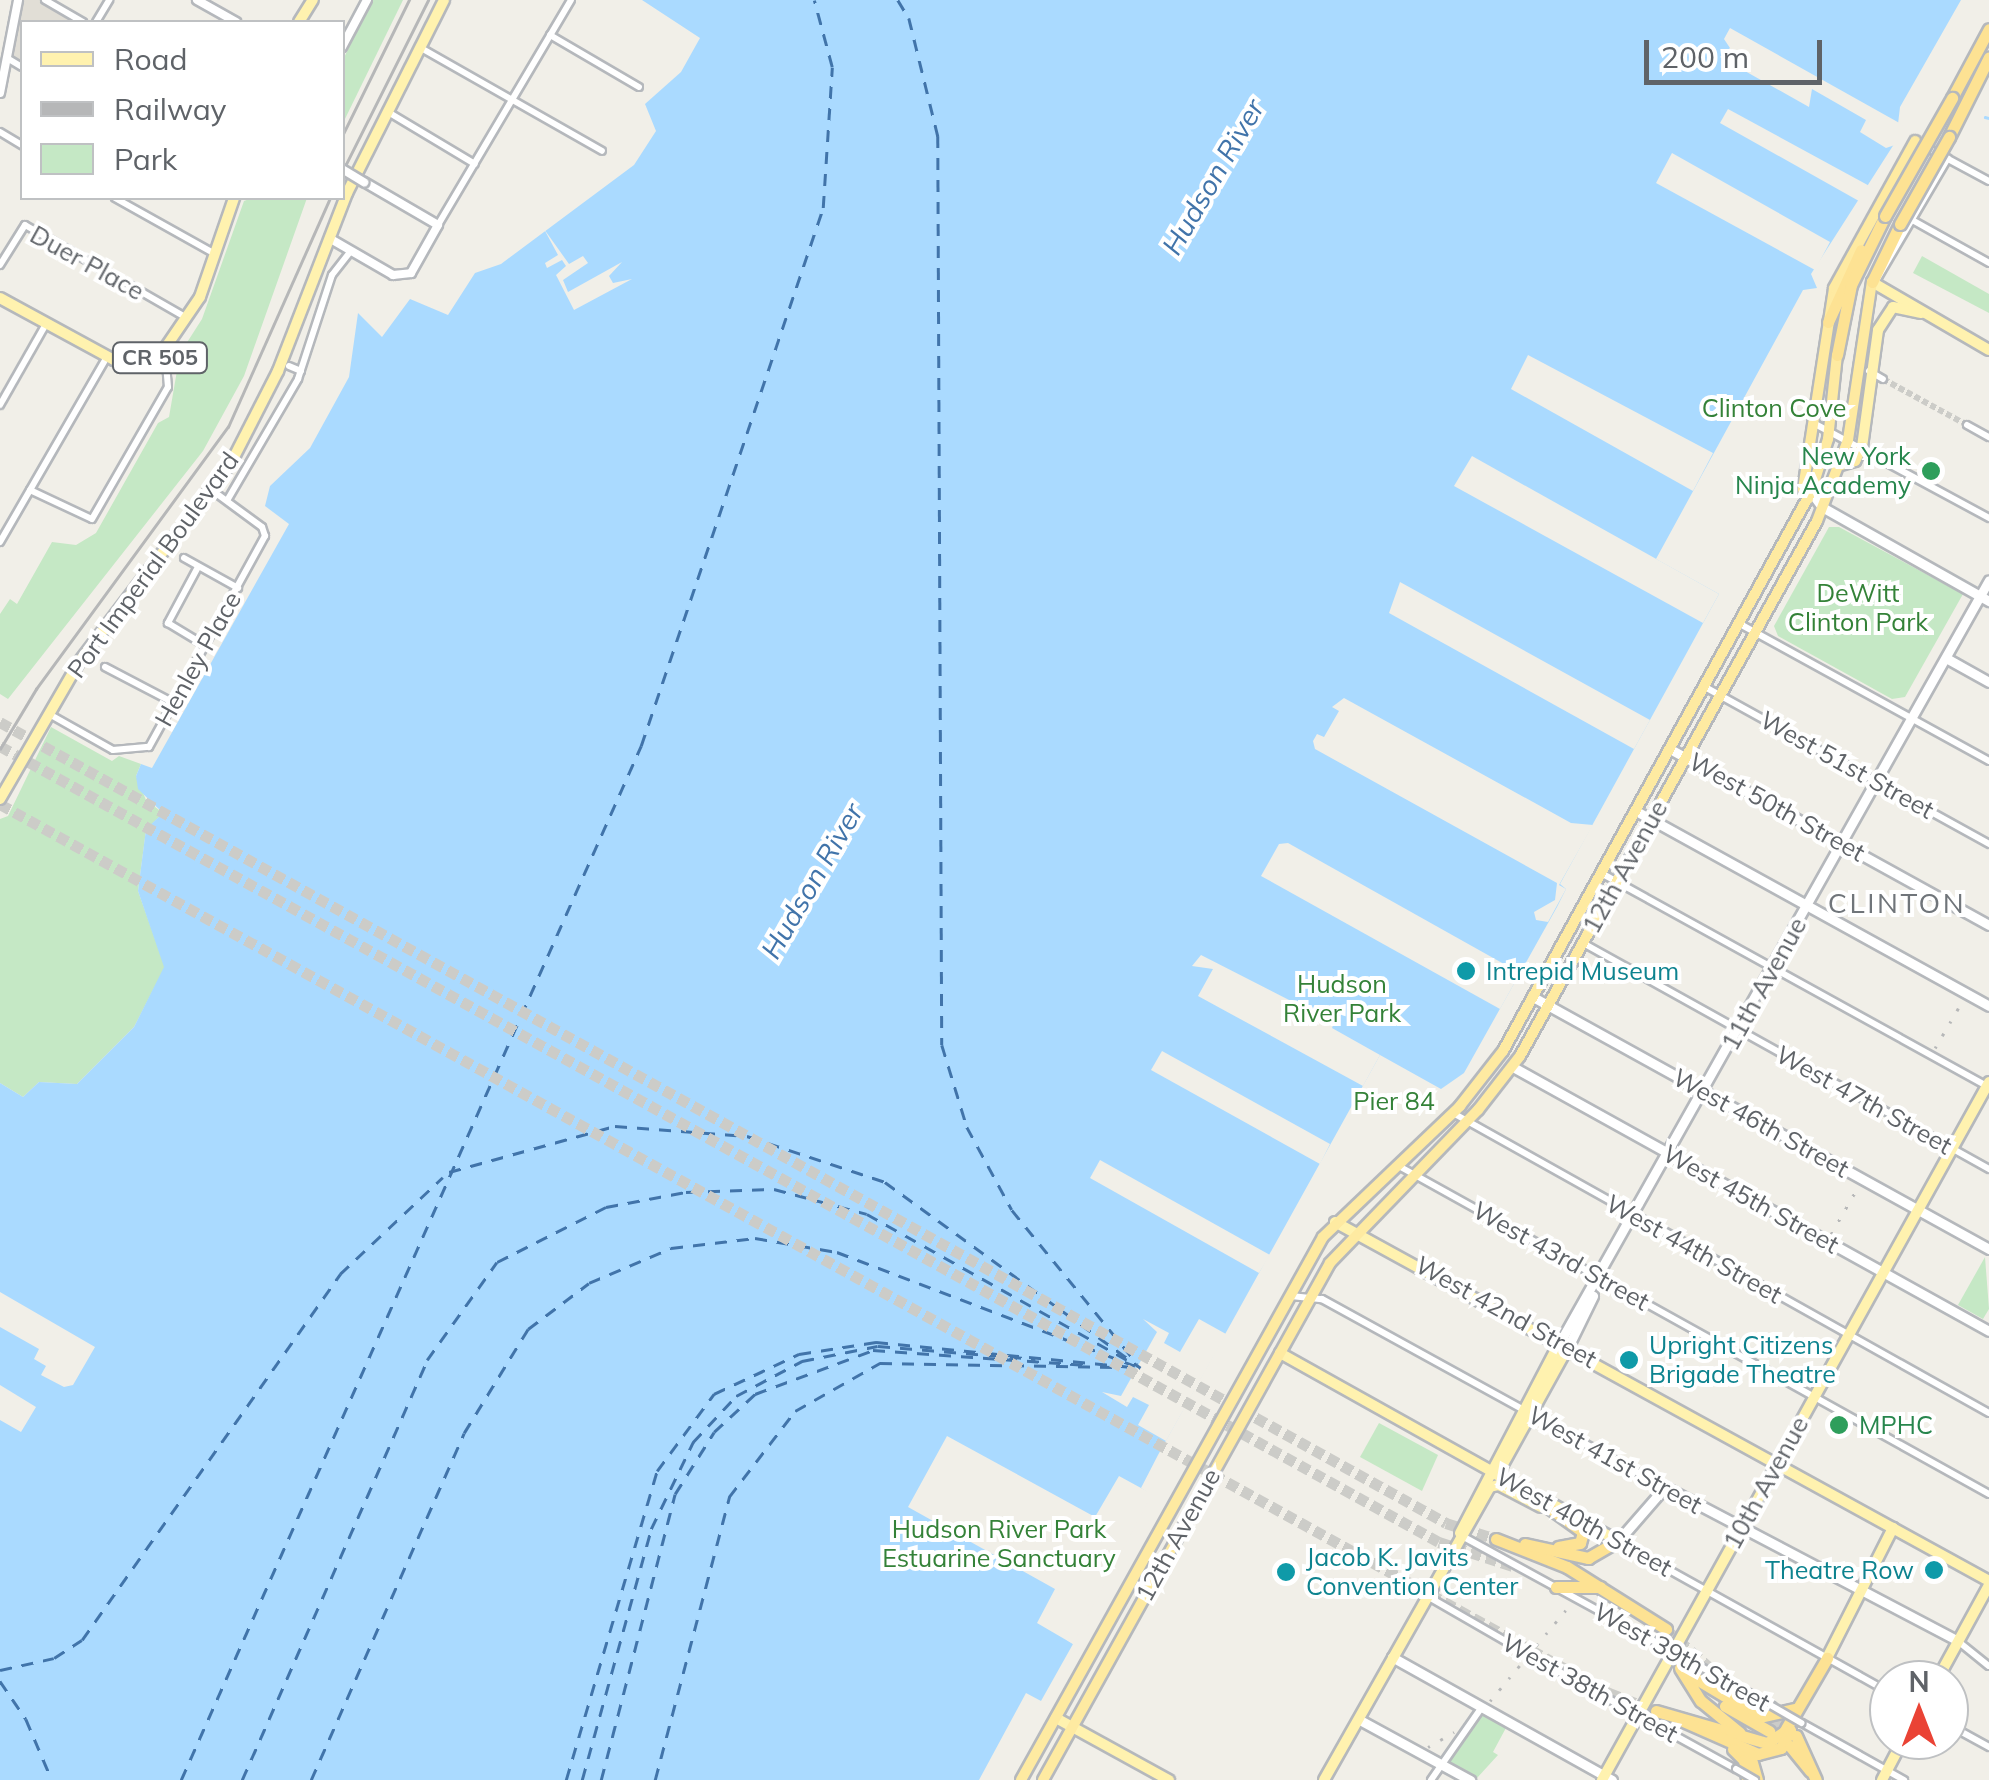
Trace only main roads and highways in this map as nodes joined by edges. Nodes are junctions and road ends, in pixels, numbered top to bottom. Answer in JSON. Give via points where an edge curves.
{"nodes":[{"id":1,"x":444,"y":0,"type":"edge"},
{"id":2,"x":1989,"y":29,"type":"edge"},
{"id":3,"x":1989,"y":57,"type":"edge"},
{"id":4,"x":1915,"y":140,"type":"road end"},
{"id":5,"x":233,"y":200,"type":"edge"},
{"id":6,"x":1874,"y":236,"type":"junction"},
{"id":7,"x":1872,"y":282,"type":"junction"},
{"id":8,"x":0,"y":298,"type":"edge"},
{"id":9,"x":1921,"y":313,"type":"junction"},
{"id":10,"x":1828,"y":322,"type":"junction"},
{"id":11,"x":1989,"y":350,"type":"edge"},
{"id":12,"x":1837,"y":355,"type":"joint"},
{"id":13,"x":1862,"y":447,"type":"joint"},
{"id":14,"x":1841,"y":466,"type":"junction"},
{"id":15,"x":1810,"y":496,"type":"junction"},
{"id":16,"x":1824,"y":508,"type":"junction"},
{"id":17,"x":1989,"y":580,"type":"edge"},
{"id":18,"x":1984,"y":599,"type":"edge"},
{"id":19,"x":1946,"y":658,"type":"junction"},
{"id":20,"x":1989,"y":682,"type":"edge"},
{"id":21,"x":1670,"y":749,"type":"junction"},
{"id":22,"x":1686,"y":757,"type":"junction"},
{"id":23,"x":0,"y":798,"type":"edge"},
{"id":24,"x":1636,"y":811,"type":"junction"},
{"id":25,"x":1652,"y":819,"type":"junction"},
{"id":26,"x":1842,"y":844,"type":"junction"},
{"id":27,"x":1593,"y":888,"type":"junction"},
{"id":28,"x":1609,"y":897,"type":"junction"},
{"id":29,"x":1808,"y":906,"type":"junction"},
{"id":30,"x":1989,"y":925,"type":"edge"},
{"id":31,"x":1533,"y":997,"type":"junction"},
{"id":32,"x":1548,"y":1006,"type":"junction"},
{"id":33,"x":1989,"y":1006,"type":"edge"},
{"id":34,"x":1513,"y":1067,"type":"junction"},
{"id":35,"x":1988,"y":1085,"type":"edge"},
{"id":36,"x":1704,"y":1092,"type":"junction"},
{"id":37,"x":1670,"y":1155,"type":"junction"},
{"id":38,"x":1918,"y":1210,"type":"junction"},
{"id":39,"x":1335,"y":1222,"type":"junction"},
{"id":40,"x":1356,"y":1231,"type":"junction"},
{"id":41,"x":1989,"y":1250,"type":"edge"},
{"id":42,"x":1883,"y":1273,"type":"junction"},
{"id":43,"x":1989,"y":1332,"type":"edge"},
{"id":44,"x":1564,"y":1344,"type":"junction"},
{"id":45,"x":1280,"y":1352,"type":"junction"},
{"id":46,"x":1777,"y":1464,"type":"junction"},
{"id":47,"x":1494,"y":1476,"type":"junction"},
{"id":48,"x":1519,"y":1486,"type":"junction"},
{"id":49,"x":1540,"y":1507,"type":"junction"},
{"id":50,"x":1169,"y":1513,"type":"junction"},
{"id":51,"x":1742,"y":1528,"type":"junction"},
{"id":52,"x":1893,"y":1528,"type":"junction"},
{"id":53,"x":1182,"y":1529,"type":"junction"},
{"id":54,"x":1618,"y":1541,"type":"junction"},
{"id":55,"x":1548,"y":1548,"type":"junction"},
{"id":56,"x":1989,"y":1583,"type":"edge"},
{"id":57,"x":1128,"y":1587,"type":"junction"},
{"id":58,"x":1556,"y":1587,"type":"road end"},
{"id":59,"x":1604,"y":1588,"type":"junction"},
{"id":60,"x":1859,"y":1588,"type":"junction"},
{"id":61,"x":1148,"y":1590,"type":"junction"},
{"id":62,"x":1666,"y":1629,"type":"tunnel mouth"},
{"id":63,"x":1958,"y":1641,"type":"junction"},
{"id":64,"x":1392,"y":1658,"type":"junction"},
{"id":65,"x":1827,"y":1658,"type":"joint"},
{"id":66,"x":1947,"y":1660,"type":"edge"},
{"id":67,"x":1680,"y":1668,"type":"junction"},
{"id":68,"x":1799,"y":1714,"type":"junction"},
{"id":69,"x":1056,"y":1718,"type":"junction"},
{"id":70,"x":1358,"y":1719,"type":"junction"},
{"id":71,"x":1072,"y":1727,"type":"junction"},
{"id":72,"x":1769,"y":1731,"type":"dead end"},
{"id":73,"x":1722,"y":1740,"type":"junction"},
{"id":74,"x":1749,"y":1752,"type":"junction"},
{"id":75,"x":1326,"y":1779,"type":"edge"},
{"id":76,"x":1606,"y":1779,"type":"edge"},
{"id":77,"x":1021,"y":1780,"type":"edge"},
{"id":78,"x":1043,"y":1780,"type":"edge"},
{"id":79,"x":1170,"y":1780,"type":"edge"},
{"id":80,"x":1470,"y":1780,"type":"edge"},
{"id":81,"x":1748,"y":1780,"type":"edge"},
{"id":82,"x":1756,"y":1780,"type":"edge"},
{"id":83,"x":1812,"y":1780,"type":"edge"}],
"edges":[{"from":1,"to":23,"type":"main road","name":"Port Imperial Boulevard","via":[[330,238],[283,368],[213,490],[97,637]]},
{"from":2,"to":6,"type":"highway","bridge":true},
{"from":3,"to":7,"type":"highway","bridge":true},
{"from":4,"to":10,"type":"highway","via":[[1840,271]]},
{"from":5,"to":8,"type":"main road","number":"CR 505","via":[[189,320],[166,354],[143,365],[108,356]]},
{"from":6,"to":10,"type":"highway","via":[[1852,262]]},
{"from":6,"to":12,"type":"highway","via":[[1850,289]]},
{"from":7,"to":9,"type":"main road"},
{"from":7,"to":14,"type":"highway","name":"12th Avenue"},
{"from":9,"to":11,"type":"main road"},
{"from":9,"to":13,"type":"main road","via":[[1891,308],[1876,336]]},
{"from":10,"to":15,"type":"highway","via":[[1803,489]]},
{"from":12,"to":15,"type":"highway","name":"12th Avenue","via":[[1829,431]]},
{"from":13,"to":14,"type":"highway","via":[[1855,461]]},
{"from":14,"to":16,"type":"highway","name":"12th Avenue"},
{"from":15,"to":16,"type":"main road"},
{"from":15,"to":21,"type":"highway","name":"12th Avenue"},
{"from":16,"to":18,"type":"main road"},
{"from":16,"to":22,"type":"highway","name":"12th Avenue"},
{"from":17,"to":18,"type":"main road","name":"11th Avenue"},
{"from":18,"to":19,"type":"main road","name":"11th Avenue"},
{"from":19,"to":20,"type":"main road"},
{"from":19,"to":26,"type":"main road","name":"11th Avenue"},
{"from":21,"to":22,"type":"main road","name":"West 50th Street"},
{"from":21,"to":24,"type":"highway","name":"12th Avenue"},
{"from":22,"to":25,"type":"highway","name":"12th Avenue"},
{"from":22,"to":26,"type":"main road","name":"West 50th Street"},
{"from":24,"to":25,"type":"main road"},
{"from":24,"to":27,"type":"highway","name":"12th Avenue"},
{"from":25,"to":28,"type":"highway","name":"12th Avenue"},
{"from":25,"to":29,"type":"main road"},
{"from":26,"to":29,"type":"main road","name":"11th Avenue"},
{"from":26,"to":30,"type":"main road","name":"West 50th Street"},
{"from":27,"to":28,"type":"highway"},
{"from":27,"to":31,"type":"highway","name":"12th Avenue"},
{"from":28,"to":32,"type":"highway","name":"12th Avenue"},
{"from":29,"to":33,"type":"main road"},
{"from":29,"to":36,"type":"main road","name":"11th Avenue"},
{"from":31,"to":32,"type":"main road","name":"West 46th Street"},
{"from":31,"to":39,"type":"highway","name":"12th Avenue","via":[[1495,1064],[1453,1113]]},
{"from":32,"to":34,"type":"highway","name":"12th Avenue"},
{"from":32,"to":36,"type":"main road","name":"West 46th Street"},
{"from":34,"to":37,"type":"main road","name":"West 45th Street"},
{"from":34,"to":40,"type":"highway","name":"12th Avenue"},
{"from":35,"to":38,"type":"main road","name":"10th Avenue"},
{"from":36,"to":37,"type":"main road","name":"11th Avenue"},
{"from":36,"to":38,"type":"main road","name":"West 46th Street"},
{"from":37,"to":42,"type":"main road","name":"West 45th Street"},
{"from":37,"to":44,"type":"main road","name":"11th Avenue"},
{"from":38,"to":41,"type":"main road","name":"West 46th Street"},
{"from":38,"to":42,"type":"main road","name":"10th Avenue"},
{"from":39,"to":40,"type":"main road","name":"West 42nd Street"},
{"from":39,"to":50,"type":"highway","name":"12th Avenue"},
{"from":40,"to":44,"type":"main road","name":"West 42nd Street"},
{"from":40,"to":45,"type":"highway","name":"12th Avenue"},
{"from":42,"to":43,"type":"main road","name":"West 45th Street"},
{"from":42,"to":46,"type":"main road","name":"10th Avenue"},
{"from":44,"to":46,"type":"main road","name":"West 42nd Street"},
{"from":44,"to":47,"type":"main road","name":"11th Avenue"},
{"from":45,"to":47,"type":"main road","name":"West 40th Street"},
{"from":45,"to":53,"type":"highway","name":"12th Avenue"},
{"from":46,"to":51,"type":"main road","name":"10th Avenue"},
{"from":46,"to":52,"type":"main road","name":"West 42nd Street"},
{"from":47,"to":48,"type":"main road","name":"West 40th Street"},
{"from":47,"to":49,"type":"main road","name":"West 40th Street"},
{"from":47,"to":64,"type":"main road","name":"11th Avenue"},
{"from":48,"to":49,"type":"highway"},
{"from":48,"to":54,"type":"main road","name":"West 40th Street"},
{"from":49,"to":55,"type":"highway","via":[[1584,1535],[1577,1545]]},
{"from":50,"to":53,"type":"highway"},
{"from":50,"to":57,"type":"highway","name":"12th Avenue"},
{"from":51,"to":54,"type":"main road","name":"West 41st Street","via":[[1666,1488]]},
{"from":51,"to":60,"type":"main road","name":"West 41st Street"},
{"from":51,"to":76,"type":"main road","name":"10th Avenue"},
{"from":52,"to":56,"type":"main road","name":"West 42nd Street"},
{"from":52,"to":60,"type":"main road"},
{"from":53,"to":61,"type":"highway","name":"12th Avenue"},
{"from":54,"to":55,"type":"highway","via":[[1588,1558]]},
{"from":55,"to":59,"type":"highway","via":[[1496,1539]]},
{"from":56,"to":63,"type":"main road"},
{"from":57,"to":61,"type":"highway"},
{"from":57,"to":69,"type":"highway","name":"12th Avenue"},
{"from":58,"to":59,"type":"highway"},
{"from":59,"to":62,"type":"highway"},
{"from":60,"to":63,"type":"main road","name":"West 41st Street"},
{"from":60,"to":65,"type":"main road"},
{"from":61,"to":71,"type":"highway","name":"12th Avenue"},
{"from":63,"to":66,"type":"main road"},
{"from":64,"to":70,"type":"main road","name":"11th Avenue"},
{"from":64,"to":76,"type":"main road"},
{"from":65,"to":68,"type":"highway"},
{"from":67,"to":68,"type":"highway","via":[[1760,1716]]},
{"from":67,"to":68,"type":"highway","via":[[1707,1708],[1746,1736],[1772,1736]]},
{"from":67,"to":72,"type":"highway","via":[[1707,1696]]},
{"from":68,"to":73,"type":"highway","via":[[1781,1736],[1754,1744],[1702,1719],[1656,1711]]},
{"from":68,"to":74,"type":"highway","via":[[1781,1748]]},
{"from":69,"to":71,"type":"main road"},
{"from":69,"to":77,"type":"highway","name":"12th Avenue"},
{"from":70,"to":75,"type":"main road","name":"11th Avenue"},
{"from":70,"to":80,"type":"main road"},
{"from":71,"to":78,"type":"highway","name":"12th Avenue"},
{"from":71,"to":79,"type":"main road"},
{"from":73,"to":74,"type":"highway"},
{"from":73,"to":81,"type":"highway","via":[[1744,1760]]},
{"from":74,"to":82,"type":"highway"},
{"from":83,"to":83,"type":"highway","via":[[1793,1741],[1802,1762]]}]}
